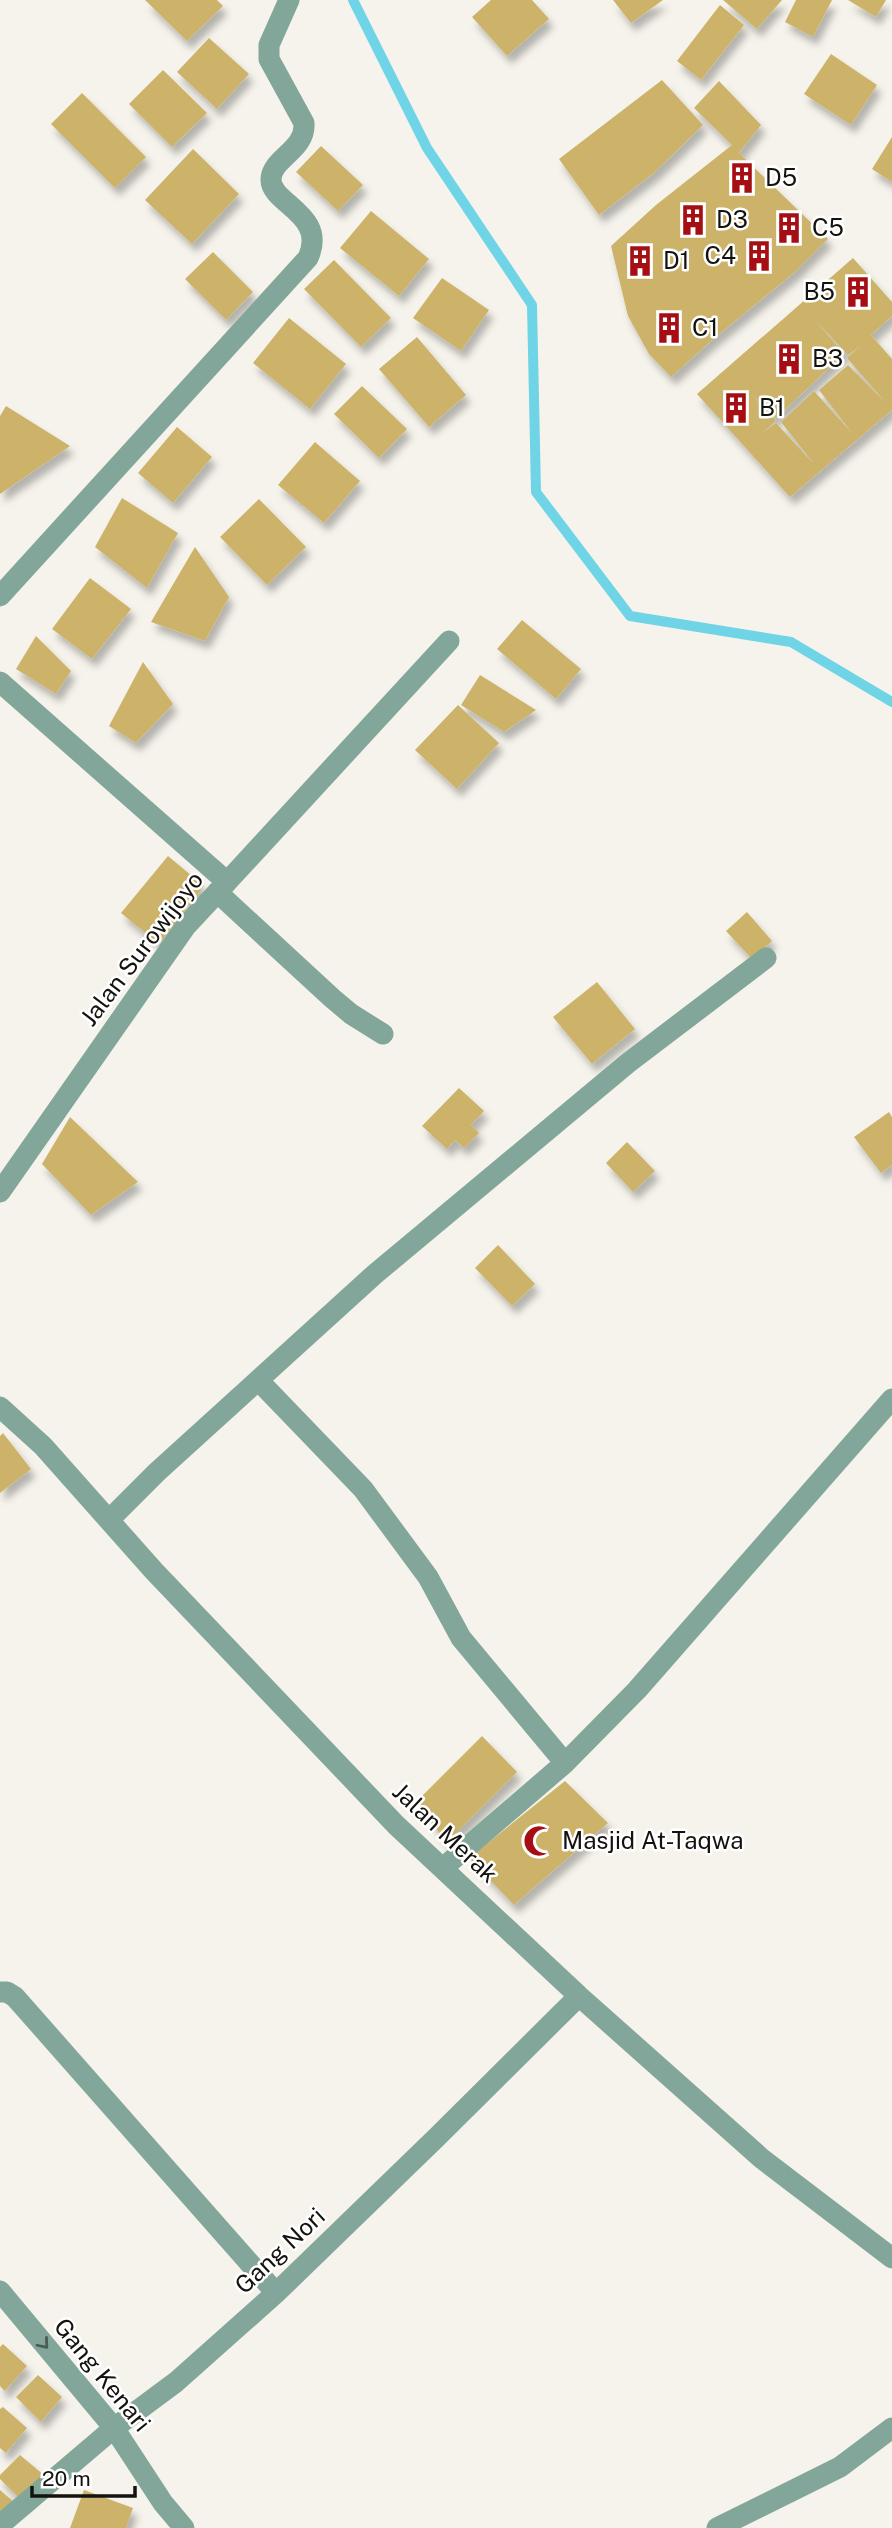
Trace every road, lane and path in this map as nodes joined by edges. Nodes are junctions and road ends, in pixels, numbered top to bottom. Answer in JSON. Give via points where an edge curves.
{"nodes":[{"id":1,"x":289,"y":0,"type":"edge"},
{"id":2,"x":0,"y":596,"type":"edge"},
{"id":3,"x":449,"y":640,"type":"dead end"},
{"id":4,"x":0,"y":682,"type":"edge"},
{"id":5,"x":222,"y":887,"type":"junction"},
{"id":6,"x":766,"y":958,"type":"dead end"},
{"id":7,"x":383,"y":1034,"type":"dead end"},
{"id":8,"x":0,"y":1192,"type":"edge"},
{"id":9,"x":258,"y":1381,"type":"junction"},
{"id":10,"x":892,"y":1399,"type":"edge"},
{"id":11,"x":0,"y":1407,"type":"edge"},
{"id":12,"x":109,"y":1520,"type":"junction"},
{"id":13,"x":565,"y":1763,"type":"junction"},
{"id":14,"x":443,"y":1867,"type":"junction"},
{"id":15,"x":0,"y":1992,"type":"edge"},
{"id":16,"x":579,"y":1996,"type":"junction"},
{"id":17,"x":892,"y":2258,"type":"edge"},
{"id":18,"x":0,"y":2291,"type":"edge"},
{"id":19,"x":276,"y":2293,"type":"junction"},
{"id":20,"x":114,"y":2428,"type":"junction"},
{"id":21,"x":892,"y":2428,"type":"edge"},
{"id":22,"x":0,"y":2525,"type":"edge"},
{"id":23,"x":184,"y":2528,"type":"edge"},
{"id":24,"x":717,"y":2528,"type":"edge"}],
"edges":[{"from":1,"to":2,"type":"street","via":[[269,45],[269,59],[304,131],[271,178],[273,187],[313,235],[308,258]]},
{"from":3,"to":5,"type":"street"},
{"from":4,"to":5,"type":"street","name":"Jalan Surowijoyo"},
{"from":5,"to":7,"type":"street","via":[[332,998]]},
{"from":5,"to":8,"type":"street","name":"Jalan Surowijoyo","via":[[186,926]]},
{"from":6,"to":9,"type":"street","via":[[628,1063],[375,1274]]},
{"from":9,"to":12,"type":"street"},
{"from":9,"to":13,"type":"street","via":[[363,1489],[428,1577],[461,1638]]},
{"from":10,"to":13,"type":"street","via":[[636,1690]]},
{"from":11,"to":12,"type":"street","name":"Jalan Merak","via":[[43,1446]]},
{"from":12,"to":14,"type":"street","name":"Jalan Merak","via":[[153,1572]]},
{"from":13,"to":14,"type":"street"},
{"from":14,"to":16,"type":"street","name":"Jalan Merak"},
{"from":15,"to":19,"type":"street","via":[[15,1997]]},
{"from":16,"to":17,"type":"street","name":"Jalan Merak","via":[[761,2158]]},
{"from":16,"to":19,"type":"street","name":"Gang Nori"},
{"from":18,"to":20,"type":"street","name":"Gang Kenari","one_way":true},
{"from":19,"to":20,"type":"street","name":"Gang Nori","via":[[176,2382]]},
{"from":20,"to":22,"type":"street","name":"Gang Nori"},
{"from":20,"to":23,"type":"street","name":"Gang Kenari"},
{"from":21,"to":24,"type":"street","via":[[840,2467]]}]}
